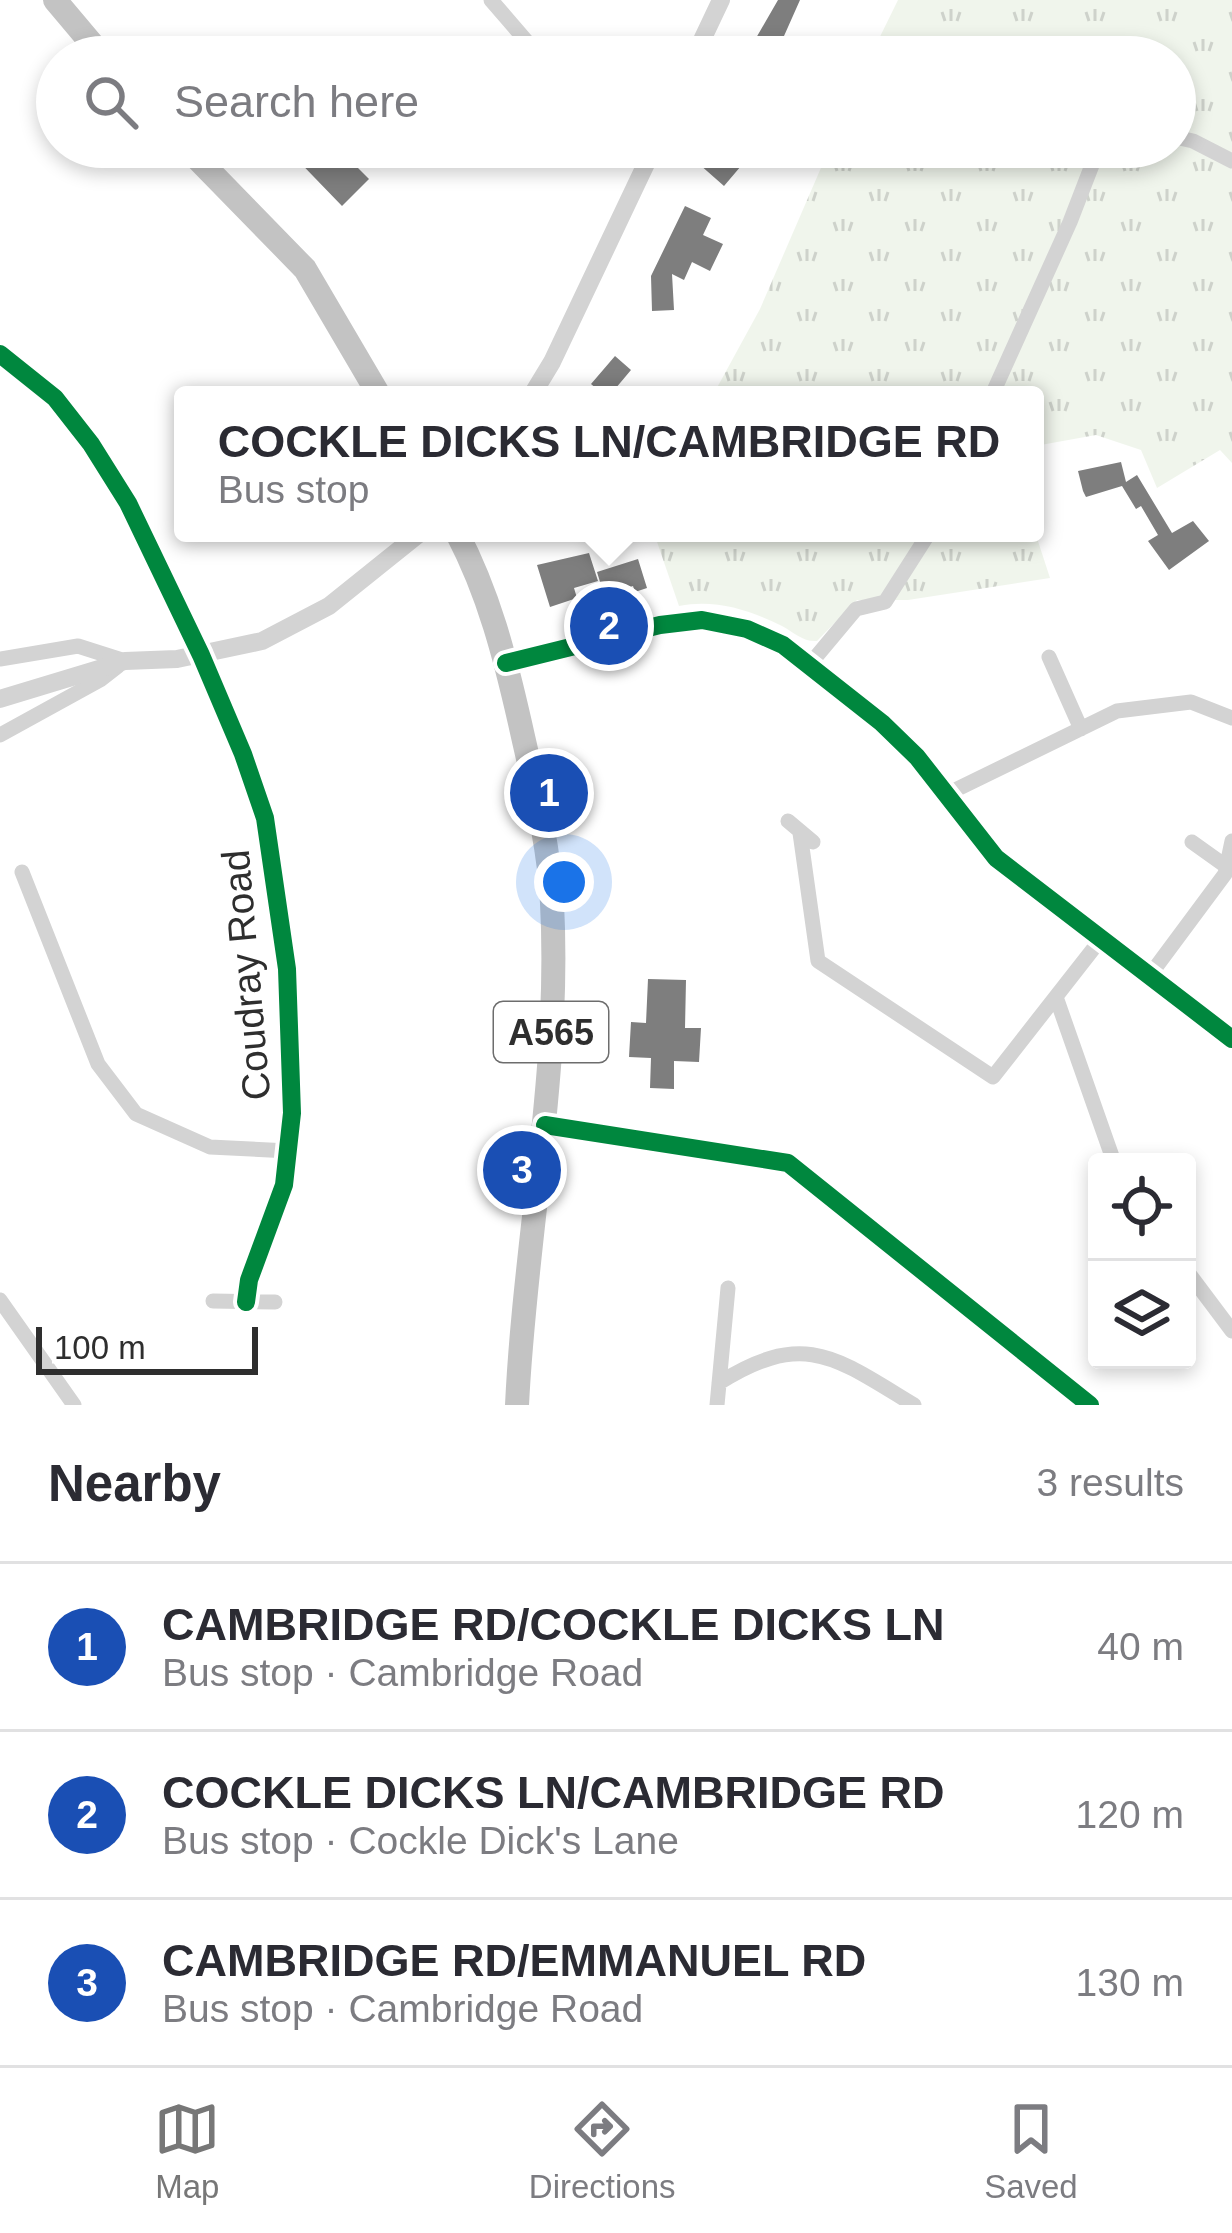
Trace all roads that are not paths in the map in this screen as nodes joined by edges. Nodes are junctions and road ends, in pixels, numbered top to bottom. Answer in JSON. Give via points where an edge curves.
{"nodes":[{"id":1,"x":55,"y":0,"type":"edge"},
{"id":2,"x":491,"y":0,"type":"edge"},
{"id":3,"x":721,"y":0,"type":"edge"},
{"id":4,"x":85,"y":36,"type":"edge"},
{"id":5,"x":522,"y":36,"type":"edge"},
{"id":6,"x":704,"y":36,"type":"edge"},
{"id":7,"x":1196,"y":143,"type":"edge"},
{"id":8,"x":1232,"y":161,"type":"edge"},
{"id":9,"x":206,"y":168,"type":"edge"},
{"id":10,"x":644,"y":168,"type":"edge"},
{"id":11,"x":1092,"y":168,"type":"edge"},
{"id":12,"x":0,"y":354,"type":"edge"},
{"id":13,"x":374,"y":386,"type":"edge"},
{"id":14,"x":537,"y":386,"type":"edge"},
{"id":15,"x":996,"y":386,"type":"edge"},
{"id":16,"x":409,"y":542,"type":"edge"},
{"id":17,"x":462,"y":542,"type":"edge"},
{"id":18,"x":923,"y":542,"type":"edge"},
{"id":19,"x":202,"y":655,"type":"junction"},
{"id":20,"x":1049,"y":657,"type":"dead end"},
{"id":21,"x":0,"y":659,"type":"edge"},
{"id":22,"x":125,"y":661,"type":"junction"},
{"id":23,"x":506,"y":663,"type":"junction"},
{"id":24,"x":810,"y":664,"type":"junction"},
{"id":25,"x":0,"y":699,"type":"edge"},
{"id":26,"x":1232,"y":718,"type":"edge"},
{"id":27,"x":1081,"y":729,"type":"junction"},
{"id":28,"x":0,"y":735,"type":"edge"},
{"id":29,"x":947,"y":794,"type":"junction"},
{"id":30,"x":801,"y":832,"type":"dead end"},
{"id":31,"x":1232,"y":841,"type":"edge"},
{"id":32,"x":1192,"y":842,"type":"dead end"},
{"id":33,"x":1227,"y":867,"type":"junction"},
{"id":34,"x":22,"y":872,"type":"dead end"},
{"id":35,"x":1101,"y":939,"type":"junction"},
{"id":36,"x":1150,"y":975,"type":"junction"},
{"id":37,"x":1056,"y":998,"type":"junction"},
{"id":38,"x":1232,"y":1040,"type":"edge"},
{"id":39,"x":545,"y":1125,"type":"junction"},
{"id":40,"x":289,"y":1150,"type":"junction"},
{"id":41,"x":1111,"y":1153,"type":"edge"},
{"id":42,"x":1196,"y":1282,"type":"edge"},
{"id":43,"x":728,"y":1288,"type":"dead end"},
{"id":44,"x":0,"y":1300,"type":"edge"},
{"id":45,"x":213,"y":1301,"type":"dead end"},
{"id":46,"x":246,"y":1302,"type":"junction"},
{"id":47,"x":274,"y":1302,"type":"dead end"},
{"id":48,"x":1232,"y":1331,"type":"edge"},
{"id":49,"x":719,"y":1383,"type":"junction"},
{"id":50,"x":74,"y":1405,"type":"edge"},
{"id":51,"x":518,"y":1405,"type":"edge"},
{"id":52,"x":716,"y":1405,"type":"edge"},
{"id":53,"x":914,"y":1405,"type":"edge"},
{"id":54,"x":1090,"y":1405,"type":"edge"}],
"edges":[{"from":1,"to":4,"type":"highway"},
{"from":2,"to":5,"type":"street"},
{"from":3,"to":6,"type":"street"},
{"from":7,"to":8,"type":"street"},
{"from":9,"to":13,"type":"highway","via":[[304,269]]},
{"from":10,"to":14,"type":"street"},
{"from":11,"to":15,"type":"street"},
{"from":12,"to":19,"type":"street","name":"Coudray Road","via":[[55,398],[91,444]]},
{"from":16,"to":19,"type":"street","via":[[298,624]]},
{"from":17,"to":23,"type":"highway","number":"A565"},
{"from":18,"to":24,"type":"street","via":[[885,602],[856,609]]},
{"from":19,"to":22,"type":"street"},
{"from":19,"to":40,"type":"street","name":"Coudray Road","via":[[265,818],[291,1037]]},
{"from":20,"to":27,"type":"street"},
{"from":21,"to":22,"type":"street","via":[[77,646]]},
{"from":22,"to":25,"type":"street"},
{"from":22,"to":28,"type":"street"},
{"from":23,"to":24,"type":"street","via":[[702,620],[747,629]]},
{"from":23,"to":39,"type":"highway","number":"A565","via":[[552,899]]},
{"from":24,"to":29,"type":"street","via":[[917,757]]},
{"from":26,"to":27,"type":"street","via":[[1191,702],[1117,711]]},
{"from":27,"to":29,"type":"street"},
{"from":29,"to":35,"type":"street","via":[[996,858]]},
{"from":30,"to":37,"type":"street","via":[[818,961],[992,1077]]},
{"from":31,"to":33,"type":"street"},
{"from":32,"to":33,"type":"street"},
{"from":33,"to":36,"type":"street"},
{"from":34,"to":40,"type":"street","via":[[98,1064],[136,1114],[210,1147]]},
{"from":35,"to":36,"type":"street"},
{"from":35,"to":37,"type":"street"},
{"from":36,"to":38,"type":"street"},
{"from":37,"to":41,"type":"street"},
{"from":39,"to":51,"type":"highway","number":"A565"},
{"from":39,"to":54,"type":"street","via":[[788,1163]]},
{"from":40,"to":46,"type":"street","name":"Coudray Road"},
{"from":42,"to":48,"type":"street"},
{"from":43,"to":49,"type":"street"},
{"from":44,"to":50,"type":"street"},
{"from":45,"to":46,"type":"street"},
{"from":46,"to":47,"type":"street"},
{"from":49,"to":52,"type":"street"},
{"from":49,"to":53,"type":"street","via":[[789,1351],[831,1358]]}]}
